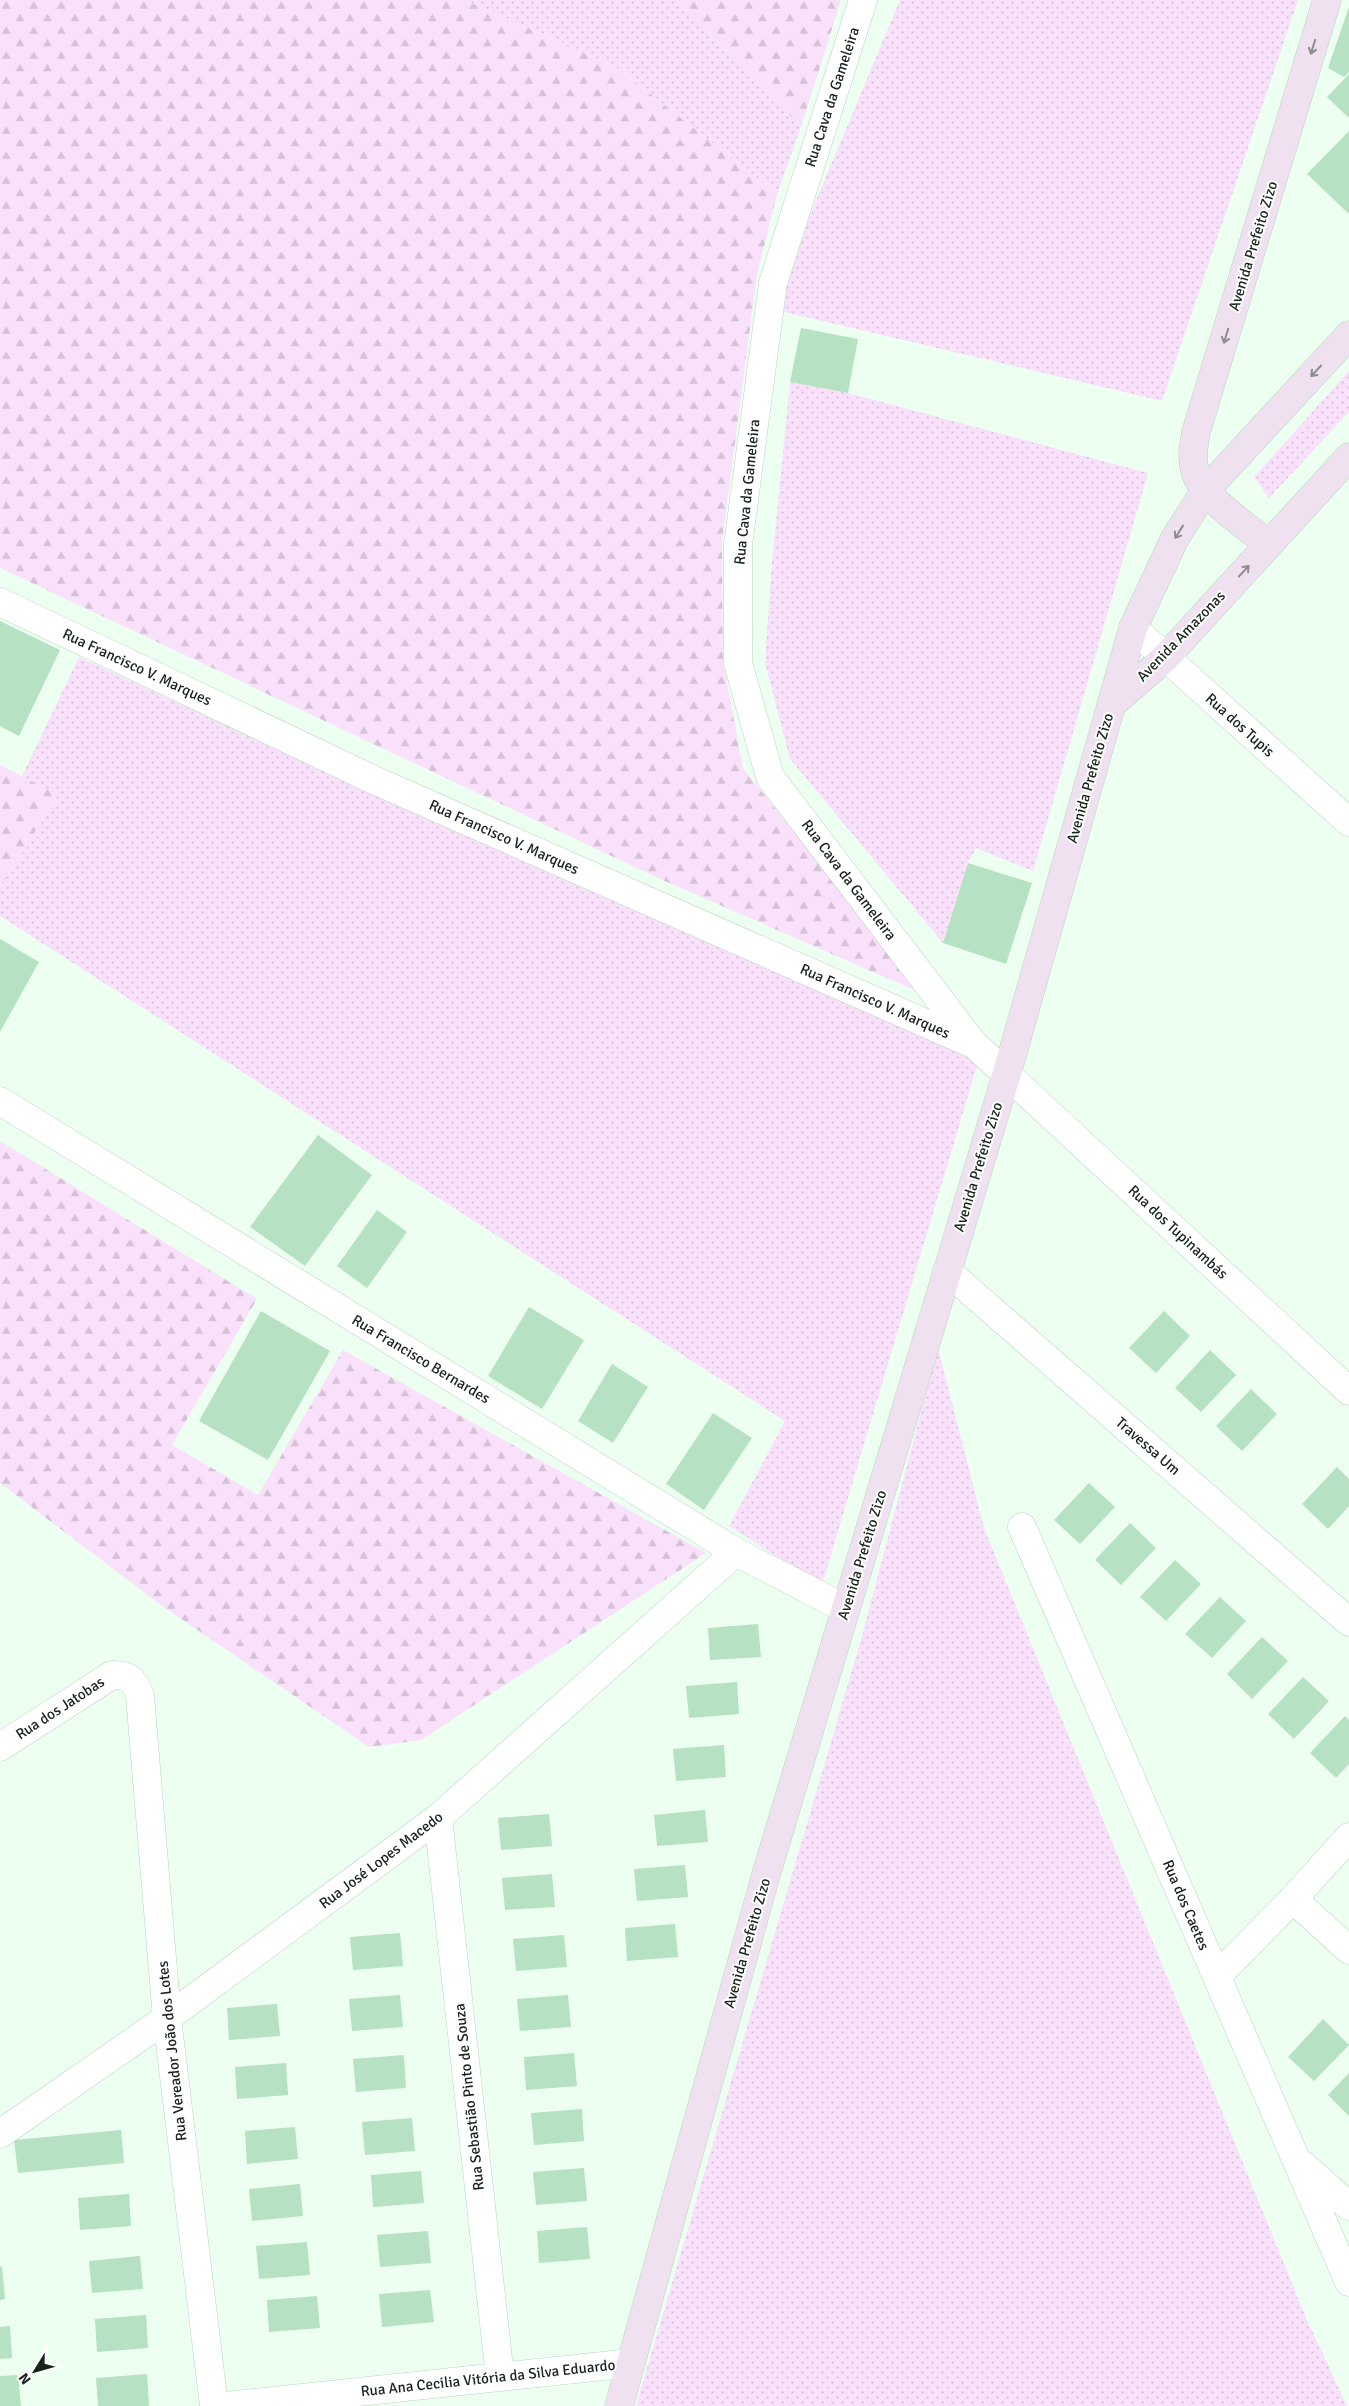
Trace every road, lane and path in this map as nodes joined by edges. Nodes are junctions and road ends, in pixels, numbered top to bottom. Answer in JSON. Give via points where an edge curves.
{"nodes":[{"id":1,"x":863,"y":0,"type":"edge"},
{"id":2,"x":1327,"y":0,"type":"edge"},
{"id":3,"x":1349,"y":335,"type":"edge"},
{"id":4,"x":1349,"y":456,"type":"edge"},
{"id":5,"x":1205,"y":491,"type":"junction"},
{"id":6,"x":1268,"y":544,"type":"junction"},
{"id":7,"x":0,"y":602,"type":"edge"},
{"id":8,"x":1132,"y":628,"type":"junction"},
{"id":9,"x":1165,"y":658,"type":"junction"},
{"id":10,"x":1111,"y":705,"type":"junction"},
{"id":11,"x":1349,"y":822,"type":"edge"},
{"id":12,"x":975,"y":1045,"type":"junction"},
{"id":13,"x":1007,"y":1073,"type":"junction"},
{"id":14,"x":0,"y":1101,"type":"edge"},
{"id":15,"x":947,"y":1271,"type":"junction"},
{"id":16,"x":1349,"y":1391,"type":"edge"},
{"id":17,"x":1022,"y":1527,"type":"dead end"},
{"id":18,"x":736,"y":1552,"type":"junction"},
{"id":19,"x":846,"y":1609,"type":"junction"},
{"id":20,"x":1349,"y":1622,"type":"edge"},
{"id":21,"x":140,"y":1696,"type":"joint"},
{"id":22,"x":0,"y":1747,"type":"edge"},
{"id":23,"x":438,"y":1818,"type":"junction"},
{"id":24,"x":1349,"y":1837,"type":"edge"},
{"id":25,"x":1293,"y":1899,"type":"junction"},
{"id":26,"x":1349,"y":1950,"type":"edge"},
{"id":27,"x":1217,"y":1976,"type":"junction"},
{"id":28,"x":167,"y":2018,"type":"junction"},
{"id":29,"x":0,"y":2134,"type":"edge"},
{"id":30,"x":1296,"y":2159,"type":"junction"},
{"id":31,"x":1349,"y":2206,"type":"edge"},
{"id":32,"x":1349,"y":2282,"type":"edge"},
{"id":33,"x":631,"y":2363,"type":"junction"},
{"id":34,"x":500,"y":2377,"type":"junction"},
{"id":35,"x":214,"y":2406,"type":"edge"},
{"id":36,"x":226,"y":2406,"type":"edge"},
{"id":37,"x":619,"y":2406,"type":"edge"}],
"edges":[{"from":1,"to":12,"type":"street","name":"Rua Cava da Gameleira","via":[[773,282],[738,545],[738,663],[770,777]]},
{"from":2,"to":5,"type":"main road","name":"Avenida Prefeito Zizo","one_way":true,"via":[[1196,432],[1193,450],[1195,471]]},
{"from":3,"to":5,"type":"main road","name":"Avenida Amazonas","one_way":true},
{"from":4,"to":6,"type":"main road","name":"Avenida Amazonas"},
{"from":5,"to":6,"type":"main road"},
{"from":5,"to":8,"type":"main road","name":"Avenida Amazonas","one_way":true,"via":[[1175,538]]},
{"from":9,"to":6,"type":"main road","name":"Avenida Amazonas","one_way":true},
{"from":7,"to":12,"type":"street","name":"Rua Francisco V. Marques","via":[[374,780]]},
{"from":8,"to":9,"type":"street","name":"Rua dos Tupis"},
{"from":8,"to":10,"type":"main road","name":"Avenida Amazonas"},
{"from":9,"to":10,"type":"main road","name":"Avenida Amazonas"},
{"from":9,"to":11,"type":"street","name":"Rua dos Tupis"},
{"from":10,"to":13,"type":"main road","name":"Avenida Prefeito Zizo"},
{"from":12,"to":13,"type":"street","name":"Rua Francisco V. Marques"},
{"from":13,"to":15,"type":"main road","name":"Avenida Prefeito Zizo"},
{"from":13,"to":16,"type":"street","name":"Rua dos Tupinambás"},
{"from":14,"to":18,"type":"street","name":"Rua Francisco Bernardes"},
{"from":15,"to":19,"type":"main road","name":"Avenida Prefeito Zizo"},
{"from":15,"to":20,"type":"street","name":"Travessa Um"},
{"from":17,"to":27,"type":"street","name":"Rua dos Caetes"},
{"from":18,"to":19,"type":"street","name":"Rua Francisco Bernardes"},
{"from":18,"to":23,"type":"street","name":"Rua José Lopes Macedo"},
{"from":19,"to":33,"type":"main road","name":"Avenida Prefeito Zizo","via":[[765,1878]]},
{"from":21,"to":22,"type":"street","name":"Rua dos Jatobas","via":[[134,1681],[124,1674],[112,1675]]},
{"from":21,"to":28,"type":"street","name":"Rua Vereador João dos Lotes"},
{"from":23,"to":28,"type":"street","name":"Rua José Lopes Macedo"},
{"from":23,"to":34,"type":"street","name":"Rua Sebastião Pinto de Souza"},
{"from":24,"to":25,"type":"street"},
{"from":25,"to":26,"type":"street"},
{"from":25,"to":27,"type":"street"},
{"from":27,"to":30,"type":"street","name":"Rua dos Caetes"},
{"from":28,"to":29,"type":"street","name":"Rua José Lopes Macedo"},
{"from":28,"to":35,"type":"street","name":"Rua Vereador João dos Lotes"},
{"from":30,"to":31,"type":"street"},
{"from":30,"to":32,"type":"street","name":"Rua dos Caetes"},
{"from":33,"to":34,"type":"street","name":"Rua Ana Cecilia Vitória da Silva Eduardo"},
{"from":33,"to":37,"type":"main road","name":"Avenida Prefeito Zizo"},
{"from":34,"to":36,"type":"street","name":"Rua Ana Cecilia Vitória da Silva Eduardo"}]}
